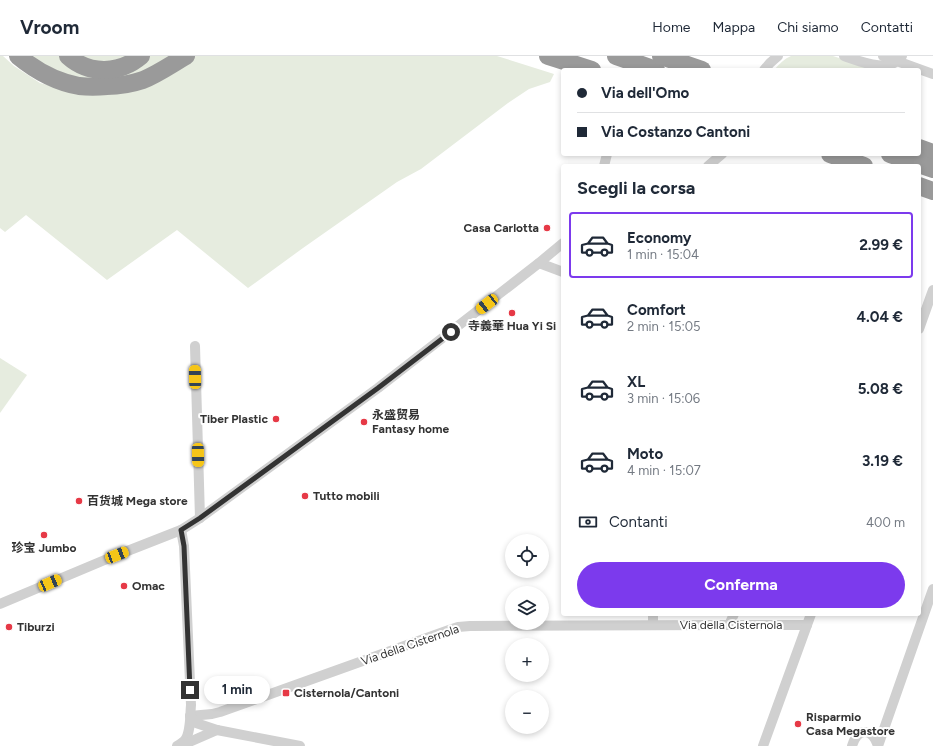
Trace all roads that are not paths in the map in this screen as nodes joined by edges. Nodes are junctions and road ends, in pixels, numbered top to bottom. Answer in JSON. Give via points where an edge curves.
{"nodes":[{"id":1,"x":18,"y":56,"type":"edge"},
{"id":2,"x":68,"y":56,"type":"edge"},
{"id":3,"x":141,"y":56,"type":"edge"},
{"id":4,"x":186,"y":56,"type":"edge"},
{"id":5,"x":548,"y":56,"type":"edge"},
{"id":6,"x":616,"y":56,"type":"edge"},
{"id":7,"x":661,"y":56,"type":"edge"},
{"id":8,"x":778,"y":56,"type":"edge"},
{"id":9,"x":844,"y":56,"type":"edge"},
{"id":10,"x":883,"y":56,"type":"edge"},
{"id":11,"x":897,"y":61,"type":"edge"},
{"id":12,"x":586,"y":68,"type":"edge"},
{"id":13,"x":650,"y":68,"type":"edge"},
{"id":14,"x":696,"y":68,"type":"edge"},
{"id":15,"x":766,"y":68,"type":"edge"},
{"id":16,"x":916,"y":68,"type":"edge"},
{"id":17,"x":921,"y":70,"type":"edge"},
{"id":18,"x":933,"y":74,"type":"edge"},
{"id":19,"x":921,"y":149,"type":"edge"},
{"id":20,"x":933,"y":153,"type":"edge"},
{"id":21,"x":720,"y":156,"type":"edge"},
{"id":22,"x":836,"y":156,"type":"edge"},
{"id":23,"x":895,"y":156,"type":"edge"},
{"id":24,"x":710,"y":164,"type":"edge"},
{"id":25,"x":858,"y":164,"type":"edge"},
{"id":26,"x":917,"y":164,"type":"edge"},
{"id":27,"x":921,"y":166,"type":"edge"},
{"id":28,"x":933,"y":170,"type":"edge"},
{"id":29,"x":921,"y":187,"type":"edge"},
{"id":30,"x":933,"y":191,"type":"edge"},
{"id":31,"x":561,"y":245,"type":"edge"},
{"id":32,"x":539,"y":264,"type":"junction"},
{"id":33,"x":561,"y":271,"type":"edge"},
{"id":34,"x":933,"y":290,"type":"edge"},
{"id":35,"x":921,"y":323,"type":"edge"},
{"id":36,"x":194,"y":346,"type":"dead end"},
{"id":37,"x":200,"y":518,"type":"junction"},
{"id":38,"x":181,"y":530,"type":"junction"},
{"id":39,"x":933,"y":589,"type":"edge"},
{"id":40,"x":0,"y":604,"type":"edge"},
{"id":41,"x":653,"y":616,"type":"edge"},
{"id":42,"x":733,"y":616,"type":"edge"},
{"id":43,"x":810,"y":616,"type":"edge"},
{"id":44,"x":653,"y":625,"type":"junction"},
{"id":45,"x":730,"y":625,"type":"junction"},
{"id":46,"x":807,"y":625,"type":"junction"},
{"id":47,"x":217,"y":714,"type":"junction"},
{"id":48,"x":190,"y":716,"type":"junction"},
{"id":49,"x":217,"y":730,"type":"junction"},
{"id":50,"x":179,"y":746,"type":"edge"},
{"id":51,"x":300,"y":746,"type":"edge"},
{"id":52,"x":763,"y":746,"type":"edge"},
{"id":53,"x":852,"y":746,"type":"edge"},
{"id":54,"x":878,"y":746,"type":"edge"}],
"edges":[{"from":1,"to":4,"type":"highway","via":[[56,79],[91,87],[116,86],[137,81]]},
{"from":2,"to":3,"type":"highway","via":[[85,66],[105,70],[126,66]]},
{"from":5,"to":12,"type":"highway"},
{"from":6,"to":13,"type":"highway"},
{"from":7,"to":14,"type":"highway"},
{"from":8,"to":15,"type":"street"},
{"from":9,"to":11,"type":"street","via":[[881,66]]},
{"from":10,"to":11,"type":"street"},
{"from":11,"to":16,"type":"street"},
{"from":17,"to":18,"type":"street"},
{"from":19,"to":20,"type":"highway"},
{"from":21,"to":24,"type":"street"},
{"from":22,"to":25,"type":"highway"},
{"from":23,"to":26,"type":"highway"},
{"from":27,"to":28,"type":"highway"},
{"from":29,"to":30,"type":"highway"},
{"from":31,"to":32,"type":"street"},
{"from":32,"to":33,"type":"street"},
{"from":32,"to":37,"type":"street","via":[[378,388]]},
{"from":34,"to":35,"type":"street"},
{"from":36,"to":37,"type":"street"},
{"from":37,"to":38,"type":"street"},
{"from":38,"to":40,"type":"street"},
{"from":38,"to":48,"type":"street","via":[[184,546]]},
{"from":39,"to":54,"type":"street"},
{"from":41,"to":44,"type":"street"},
{"from":42,"to":45,"type":"street"},
{"from":43,"to":46,"type":"street"},
{"from":44,"to":45,"type":"street","name":"Via della Cisternola"},
{"from":44,"to":47,"type":"street","name":"Via della Cisternola","via":[[458,627]]},
{"from":45,"to":46,"type":"street","name":"Via della Cisternola"},
{"from":46,"to":52,"type":"street"},
{"from":47,"to":48,"type":"street","name":"Via della Cisternola"},
{"from":47,"to":49,"type":"street"},
{"from":48,"to":49,"type":"street","via":[[196,723]]},
{"from":48,"to":50,"type":"street","via":[[187,735]]},
{"from":49,"to":50,"type":"street"},
{"from":49,"to":51,"type":"street"},
{"from":53,"to":54,"type":"street","via":[[857,735],[866,732],[873,736]]}]}
